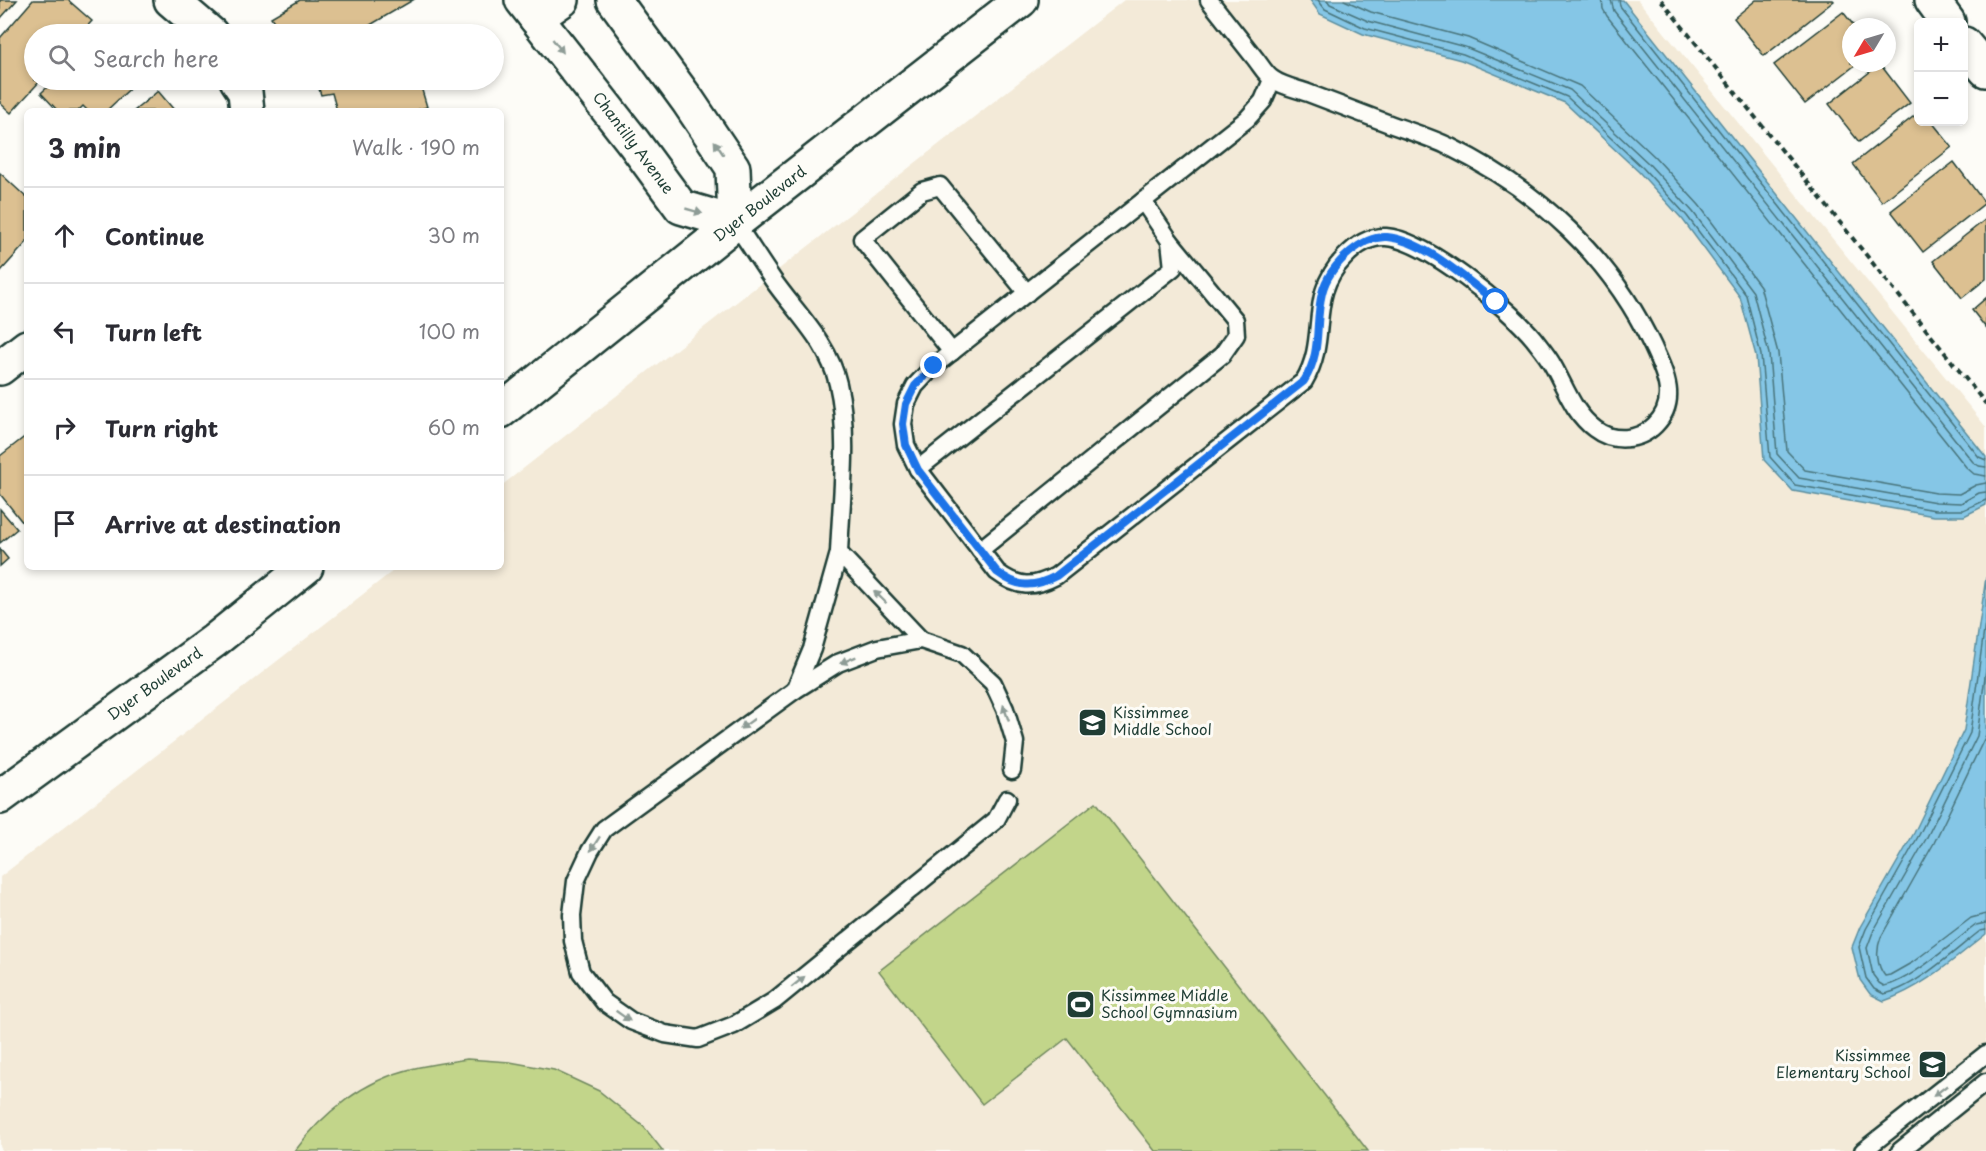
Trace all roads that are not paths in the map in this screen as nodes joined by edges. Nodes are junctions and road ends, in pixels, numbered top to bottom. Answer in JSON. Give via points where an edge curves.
{"nodes":[{"id":1,"x":171,"y":0,"type":"edge"},
{"id":2,"x":614,"y":0,"type":"edge"},
{"id":3,"x":1021,"y":0,"type":"edge"},
{"id":4,"x":1209,"y":0,"type":"edge"},
{"id":5,"x":1932,"y":0,"type":"edge"},
{"id":6,"x":540,"y":6,"type":"edge"},
{"id":7,"x":1945,"y":18,"type":"edge"},
{"id":8,"x":199,"y":24,"type":"edge"},
{"id":9,"x":1968,"y":49,"type":"edge"},
{"id":10,"x":1986,"y":70,"type":"edge"},
{"id":11,"x":1272,"y":80,"type":"junction"},
{"id":12,"x":243,"y":90,"type":"edge"},
{"id":13,"x":247,"y":108,"type":"edge"},
{"id":14,"x":1143,"y":201,"type":"junction"},
{"id":15,"x":735,"y":223,"type":"junction"},
{"id":16,"x":1170,"y":241,"type":"junction"},
{"id":17,"x":1027,"y":293,"type":"junction"},
{"id":18,"x":24,"y":349,"type":"edge"},
{"id":19,"x":952,"y":352,"type":"junction"},
{"id":20,"x":0,"y":368,"type":"edge"},
{"id":21,"x":504,"y":409,"type":"edge"},
{"id":22,"x":918,"y":470,"type":"junction"},
{"id":23,"x":980,"y":550,"type":"junction"},
{"id":24,"x":839,"y":552,"type":"junction"},
{"id":25,"x":302,"y":570,"type":"edge"},
{"id":26,"x":921,"y":640,"type":"junction"},
{"id":27,"x":795,"y":690,"type":"junction"},
{"id":28,"x":1012,"y":770,"type":"dead end"},
{"id":29,"x":0,"y":797,"type":"edge"},
{"id":30,"x":1007,"y":799,"type":"dead end"},
{"id":31,"x":1986,"y":1054,"type":"edge"},
{"id":32,"x":1986,"y":1082,"type":"edge"},
{"id":33,"x":1863,"y":1151,"type":"edge"},
{"id":34,"x":1900,"y":1151,"type":"edge"}],
"edges":[{"from":1,"to":8,"type":"main road"},
{"from":15,"to":2,"type":"main road","one_way":true,"via":[[733,168]]},
{"from":3,"to":15,"type":"main road","name":"Dyer Boulevard"},
{"from":4,"to":11,"type":"lane"},
{"from":5,"to":7,"type":"main road"},
{"from":6,"to":15,"type":"main road","name":"Chantilly Avenue","one_way":true,"via":[[681,207]]},
{"from":9,"to":10,"type":"main road"},
{"from":11,"to":14,"type":"lane","via":[[1263,101],[1247,119]]},
{"from":11,"to":23,"type":"lane","via":[[1449,146],[1525,190],[1580,241],[1639,318],[1670,391],[1658,422],[1644,434],[1626,438],[1611,438],[1595,429],[1572,402],[1532,336],[1496,302],[1414,245],[1388,237],[1373,239],[1346,255],[1328,277],[1320,305],[1312,368],[1290,393],[1056,576],[1032,585],[1018,583],[997,572]]},
{"from":12,"to":13,"type":"main road"},
{"from":14,"to":16,"type":"lane"},
{"from":14,"to":17,"type":"lane"},
{"from":15,"to":21,"type":"main road","name":"Dyer Boulevard"},
{"from":15,"to":24,"type":"lane","via":[[813,332],[838,382],[844,418]]},
{"from":16,"to":22,"type":"lane","via":[[1173,268]]},
{"from":16,"to":23,"type":"lane","via":[[1235,320],[1236,335],[1222,355]]},
{"from":17,"to":19,"type":"lane"},
{"from":17,"to":19,"type":"lane","via":[[940,186],[922,191],[862,239]]},
{"from":18,"to":20,"type":"main road"},
{"from":19,"to":22,"type":"lane","via":[[915,386],[906,404],[906,445]]},
{"from":22,"to":23,"type":"lane"},
{"from":26,"to":24,"type":"lane","one_way":true},
{"from":24,"to":27,"type":"lane","via":[[812,648]]},
{"from":25,"to":29,"type":"main road","name":"Dyer Boulevard","via":[[214,641]]},
{"from":26,"to":27,"type":"lane","one_way":true,"via":[[877,648],[838,663]]},
{"from":28,"to":26,"type":"lane","one_way":true,"via":[[1015,742],[993,683],[962,654]]},
{"from":27,"to":30,"type":"lane","one_way":true,"via":[[604,829],[590,851],[576,881],[573,941],[581,972],[604,1002],[631,1021],[665,1034],[698,1039],[734,1025],[774,1001],[996,820]]},
{"from":31,"to":33,"type":"lane","one_way":true},
{"from":32,"to":34,"type":"lane"}]}
